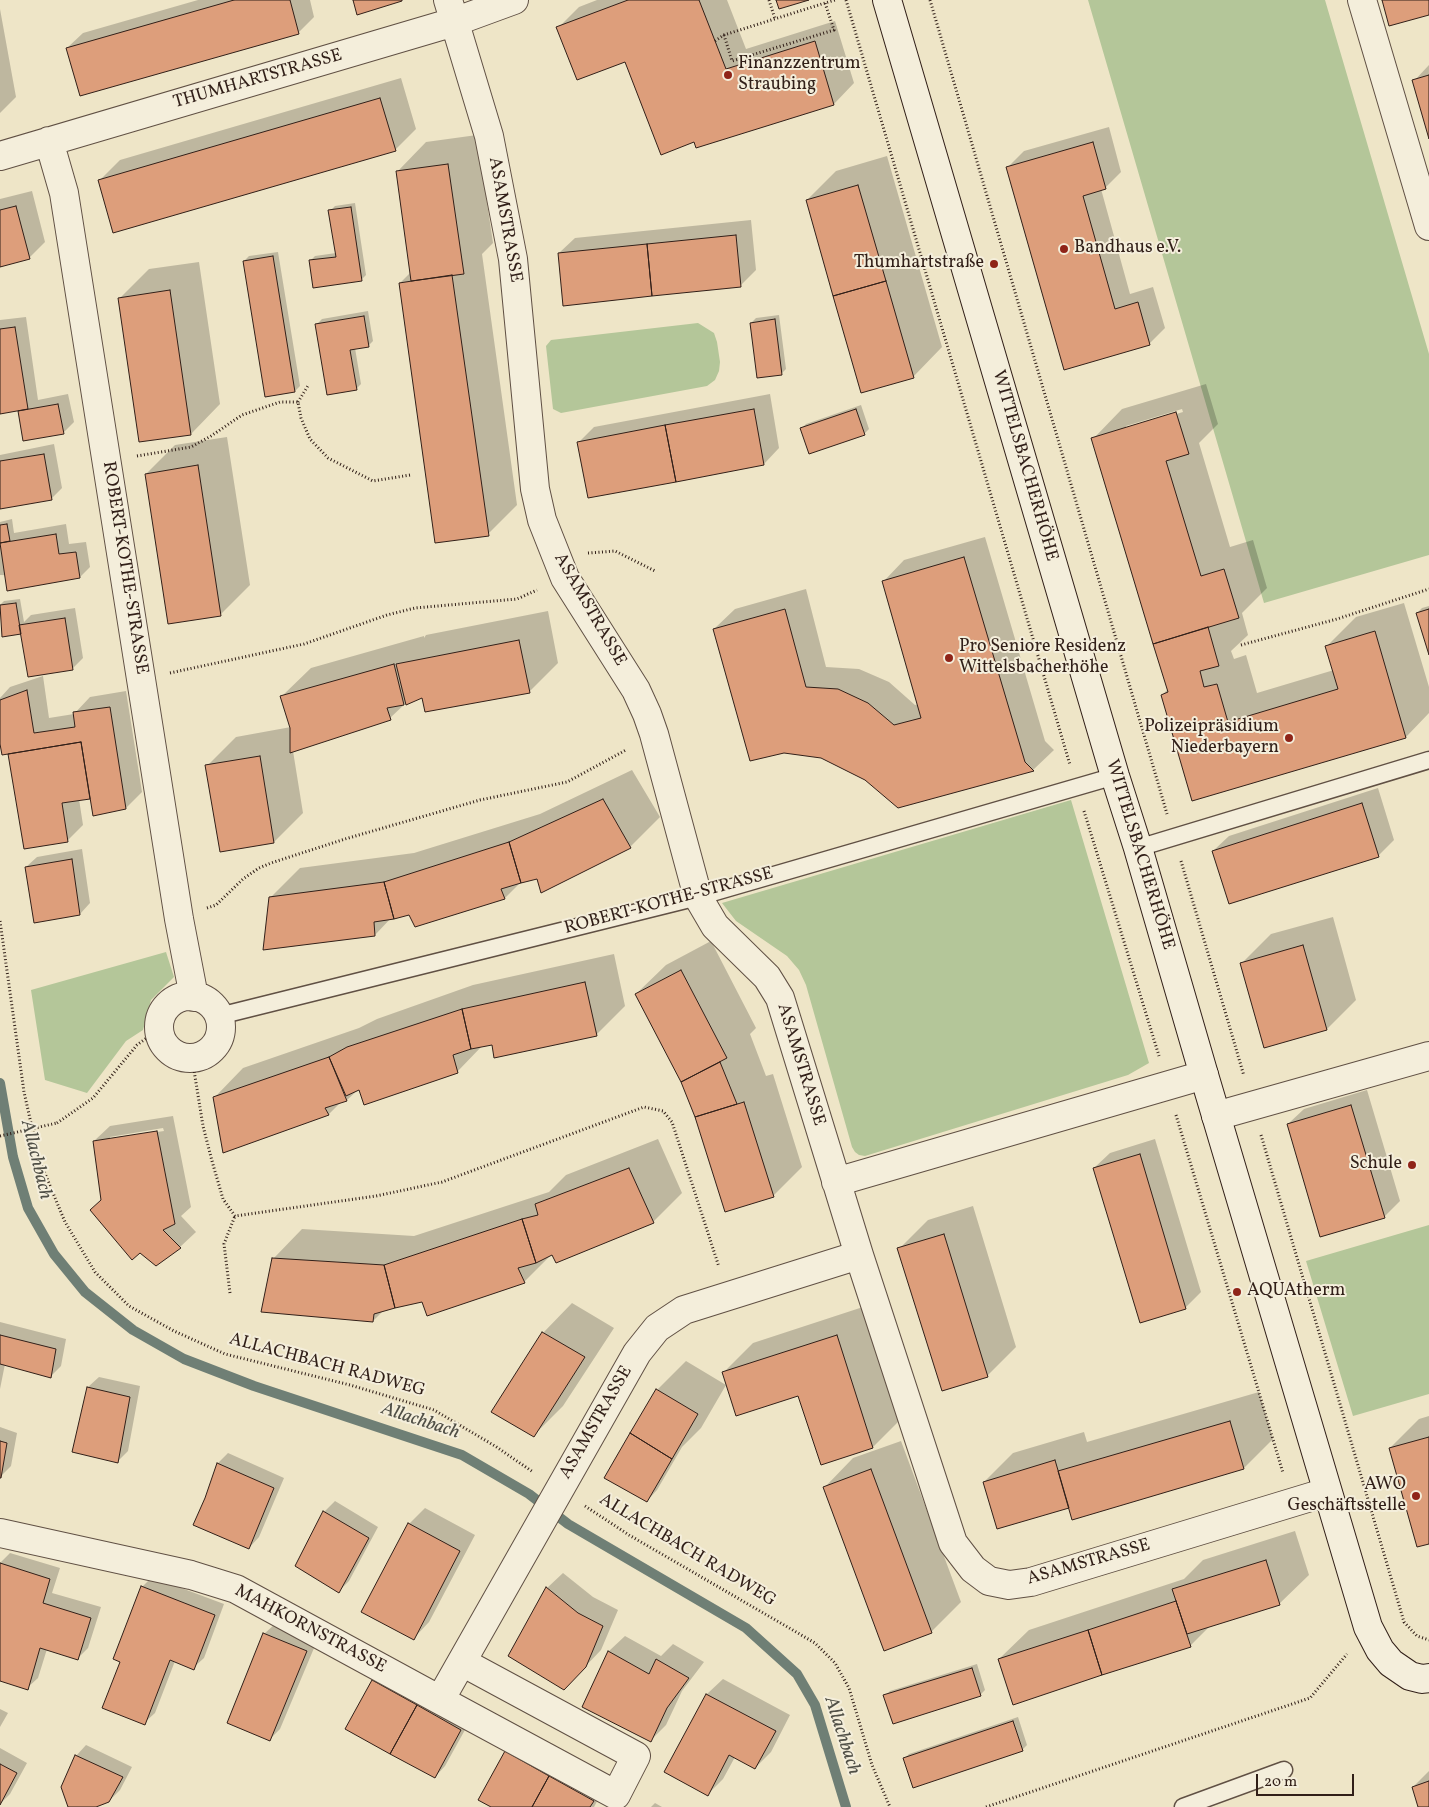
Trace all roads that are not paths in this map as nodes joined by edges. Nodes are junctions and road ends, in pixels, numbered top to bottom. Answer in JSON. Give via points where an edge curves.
{"nodes":[{"id":1,"x":514,"y":0,"type":"edge"},
{"id":2,"x":887,"y":0,"type":"edge"},
{"id":3,"x":1362,"y":0,"type":"edge"},
{"id":4,"x":451,"y":11,"type":"edge"},
{"id":5,"x":49,"y":141,"type":"junction"},
{"id":6,"x":0,"y":156,"type":"edge"},
{"id":7,"x":1429,"y":226,"type":"edge"},
{"id":8,"x":1429,"y":760,"type":"edge"},
{"id":9,"x":1115,"y":776,"type":"junction"},
{"id":10,"x":1138,"y":848,"type":"junction"},
{"id":11,"x":698,"y":897,"type":"junction"},
{"id":12,"x":194,"y":997,"type":"junction"},
{"id":13,"x":219,"y":1016,"type":"junction"},
{"id":14,"x":1429,"y":1056,"type":"edge"},
{"id":15,"x":1204,"y":1075,"type":"junction"},
{"id":16,"x":1216,"y":1116,"type":"junction"},
{"id":17,"x":836,"y":1182,"type":"junction"},
{"id":18,"x":859,"y":1256,"type":"junction"},
{"id":19,"x":1328,"y":1492,"type":"junction"},
{"id":20,"x":0,"y":1533,"type":"edge"},
{"id":21,"x":462,"y":1662,"type":"junction"},
{"id":22,"x":1429,"y":1678,"type":"edge"},
{"id":23,"x":440,"y":1700,"type":"junction"},
{"id":24,"x":564,"y":1718,"type":"junction"},
{"id":25,"x":543,"y":1756,"type":"junction"},
{"id":26,"x":1284,"y":1770,"type":"dead end"},
{"id":27,"x":1183,"y":1807,"type":"edge"}],
"edges":[{"from":1,"to":4,"type":"street","name":"THUMHARTSTRASSE"},
{"from":2,"to":9,"type":"street","name":"WITTELSBACHERHÖHE"},
{"from":3,"to":7,"type":"street"},
{"from":4,"to":5,"type":"street","name":"THUMHARTSTRASSE"},
{"from":4,"to":11,"type":"street","name":"ASAMSTRASSE","via":[[488,136],[514,259],[535,489],[542,520],[560,566],[636,690],[654,734]]},
{"from":5,"to":6,"type":"street","name":"THUMHARTSTRASSE"},
{"from":5,"to":12,"type":"street","name":"ROBERT-KOTHE-STRASSE","via":[[64,193],[178,919]]},
{"from":8,"to":10,"type":"lane"},
{"from":9,"to":10,"type":"street","name":"WITTELSBACHERHÖHE"},
{"from":9,"to":11,"type":"lane","name":"ROBERT-KOTHE-STRASSE"},
{"from":10,"to":15,"type":"street","name":"WITTELSBACHERHÖHE"},
{"from":11,"to":13,"type":"lane","name":"ROBERT-KOTHE-STRASSE"},
{"from":11,"to":17,"type":"street","name":"ASAMSTRASSE","via":[[715,926],[767,977],[780,998]]},
{"from":12,"to":13,"type":"street","via":[[210,1003]]},
{"from":12,"to":13,"type":"street","via":[[169,1005],[160,1020],[159,1029],[166,1047],[182,1057],[192,1058],[210,1051],[220,1035]]},
{"from":14,"to":16,"type":"street"},
{"from":15,"to":16,"type":"street","name":"WITTELSBACHERHÖHE"},
{"from":15,"to":17,"type":"street"},
{"from":16,"to":19,"type":"street","name":"WITTELSBACHERHÖHE"},
{"from":17,"to":18,"type":"street","name":"ASAMSTRASSE"},
{"from":18,"to":19,"type":"street","name":"ASAMSTRASSE","via":[[953,1542],[973,1570],[989,1580],[1009,1585],[1031,1582]]},
{"from":18,"to":21,"type":"street","name":"ASAMSTRASSE","via":[[684,1310],[657,1328],[637,1353]]},
{"from":19,"to":22,"type":"street","name":"WITTELSBACHERHÖHE","via":[[1368,1628],[1390,1663],[1410,1676]]},
{"from":20,"to":23,"type":"street","name":"MAHKORNSTRASSE","via":[[191,1575],[236,1589]]},
{"from":21,"to":23,"type":"street"},
{"from":21,"to":24,"type":"street","name":"MAHKORNSTRASSE"},
{"from":23,"to":25,"type":"street","name":"MAHKORNSTRASSE"},
{"from":24,"to":25,"type":"street"},
{"from":24,"to":25,"type":"street","name":"MAHKORNSTRASSE","via":[[636,1756],[616,1795]]},
{"from":26,"to":27,"type":"lane"}]}
